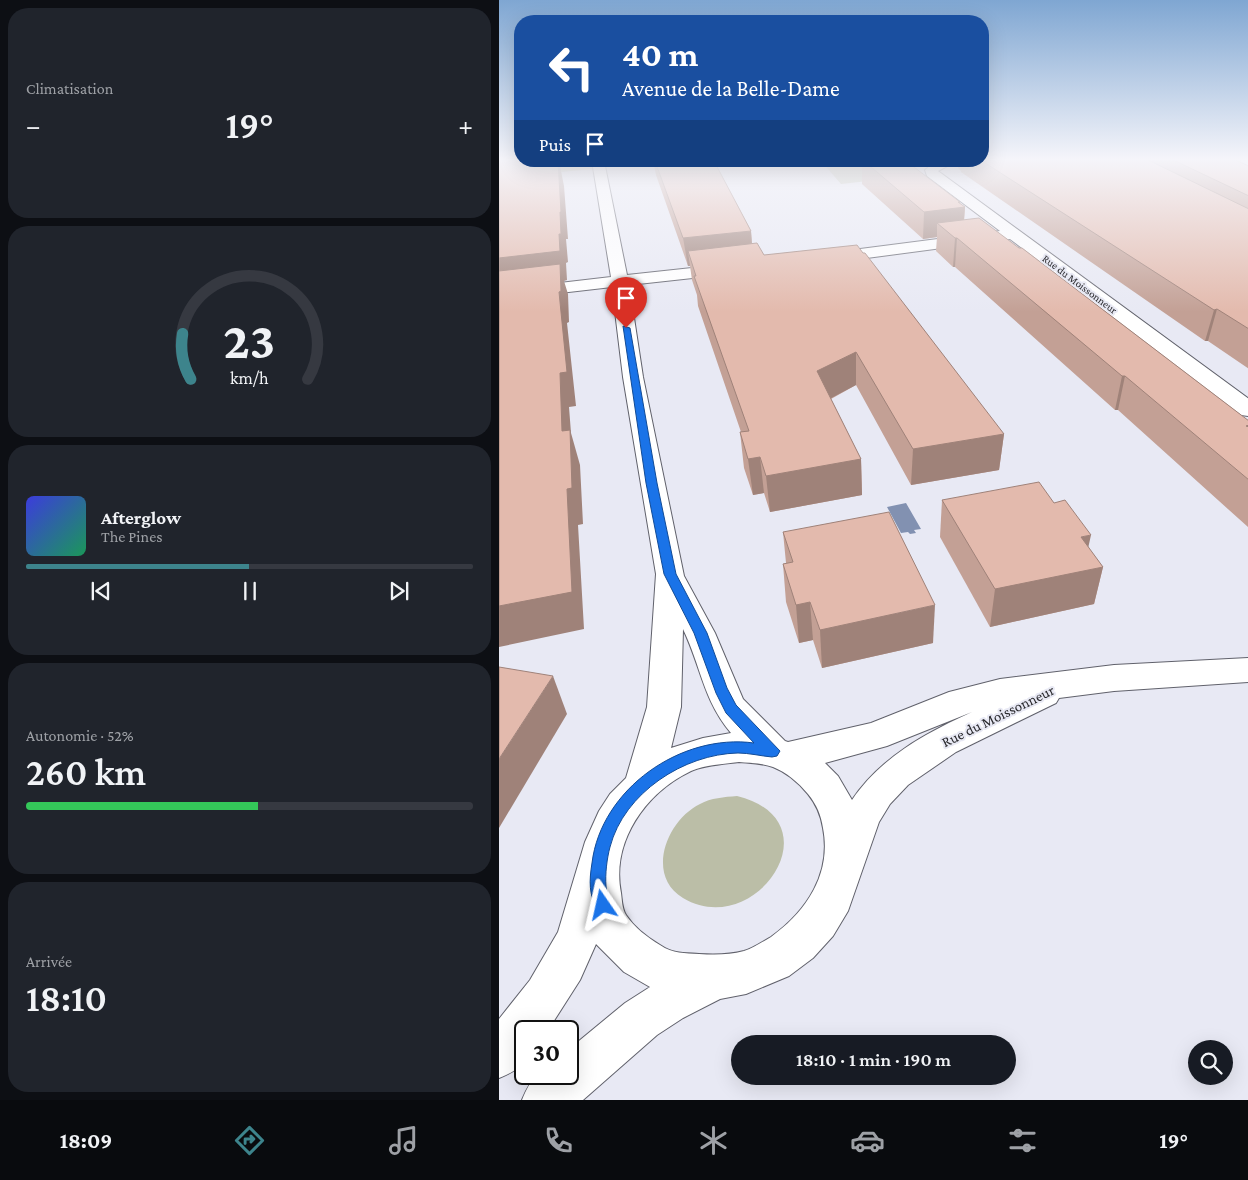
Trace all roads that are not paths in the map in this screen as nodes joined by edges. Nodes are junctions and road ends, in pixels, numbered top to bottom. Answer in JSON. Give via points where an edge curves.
{"nodes":[{"id":1,"x":607,"y":209,"type":"edge"},
{"id":2,"x":980,"y":209,"type":"edge"},
{"id":3,"x":1013,"y":234,"type":"junction"},
{"id":4,"x":816,"y":259,"type":"edge"},
{"id":5,"x":748,"y":267,"type":"edge"},
{"id":6,"x":620,"y":282,"type":"junction"},
{"id":7,"x":499,"y":295,"type":"edge"},
{"id":8,"x":1248,"y":410,"type":"edge"},
{"id":9,"x":670,"y":574,"type":"junction"},
{"id":10,"x":1248,"y":670,"type":"edge"},
{"id":11,"x":1061,"y":685,"type":"junction"},
{"id":12,"x":780,"y":754,"type":"junction"},
{"id":13,"x":641,"y":786,"type":"junction"},
{"id":14,"x":602,"y":847,"type":"junction"},
{"id":15,"x":845,"y":862,"type":"junction"},
{"id":16,"x":718,"y":978,"type":"junction"},
{"id":17,"x":499,"y":1055,"type":"edge"},
{"id":18,"x":546,"y":1100,"type":"edge"}],
"edges":[{"from":1,"to":6,"type":"street"},
{"from":2,"to":3,"type":"street","name":"Rue du Moissonneur"},
{"from":3,"to":4,"type":"street"},
{"from":3,"to":8,"type":"street","name":"Rue du Moissonneur"},
{"from":5,"to":6,"type":"street"},
{"from":6,"to":7,"type":"street"},
{"from":6,"to":9,"type":"street","via":[[634,387]]},
{"from":9,"to":12,"type":"street","via":[[700,633],[731,709]]},
{"from":9,"to":13,"type":"street","via":[[664,707]]},
{"from":10,"to":11,"type":"street","name":"Rue du Moissonneur","via":[[1114,678]]},
{"from":11,"to":12,"type":"street","name":"Rue du Moissonneur","via":[[1001,692],[961,701],[875,736]]},
{"from":11,"to":15,"type":"street","name":"Rue du Moissonneur","via":[[966,729],[903,770],[876,794],[864,812]]},
{"from":12,"to":13,"type":"street","via":[[739,747],[704,751],[671,765]]},
{"from":12,"to":15,"type":"street","via":[[814,774],[834,798],[845,828]]},
{"from":13,"to":14,"type":"street","via":[[617,814]]},
{"from":14,"to":16,"type":"street","via":[[597,886],[608,924],[634,955],[672,974]]},
{"from":14,"to":17,"type":"street","via":[[581,928],[568,961],[541,1003]]},
{"from":15,"to":16,"type":"street","via":[[837,892],[820,920],[795,945],[772,961],[746,972]]},
{"from":16,"to":18,"type":"street","via":[[667,1002],[641,1019]]}]}
